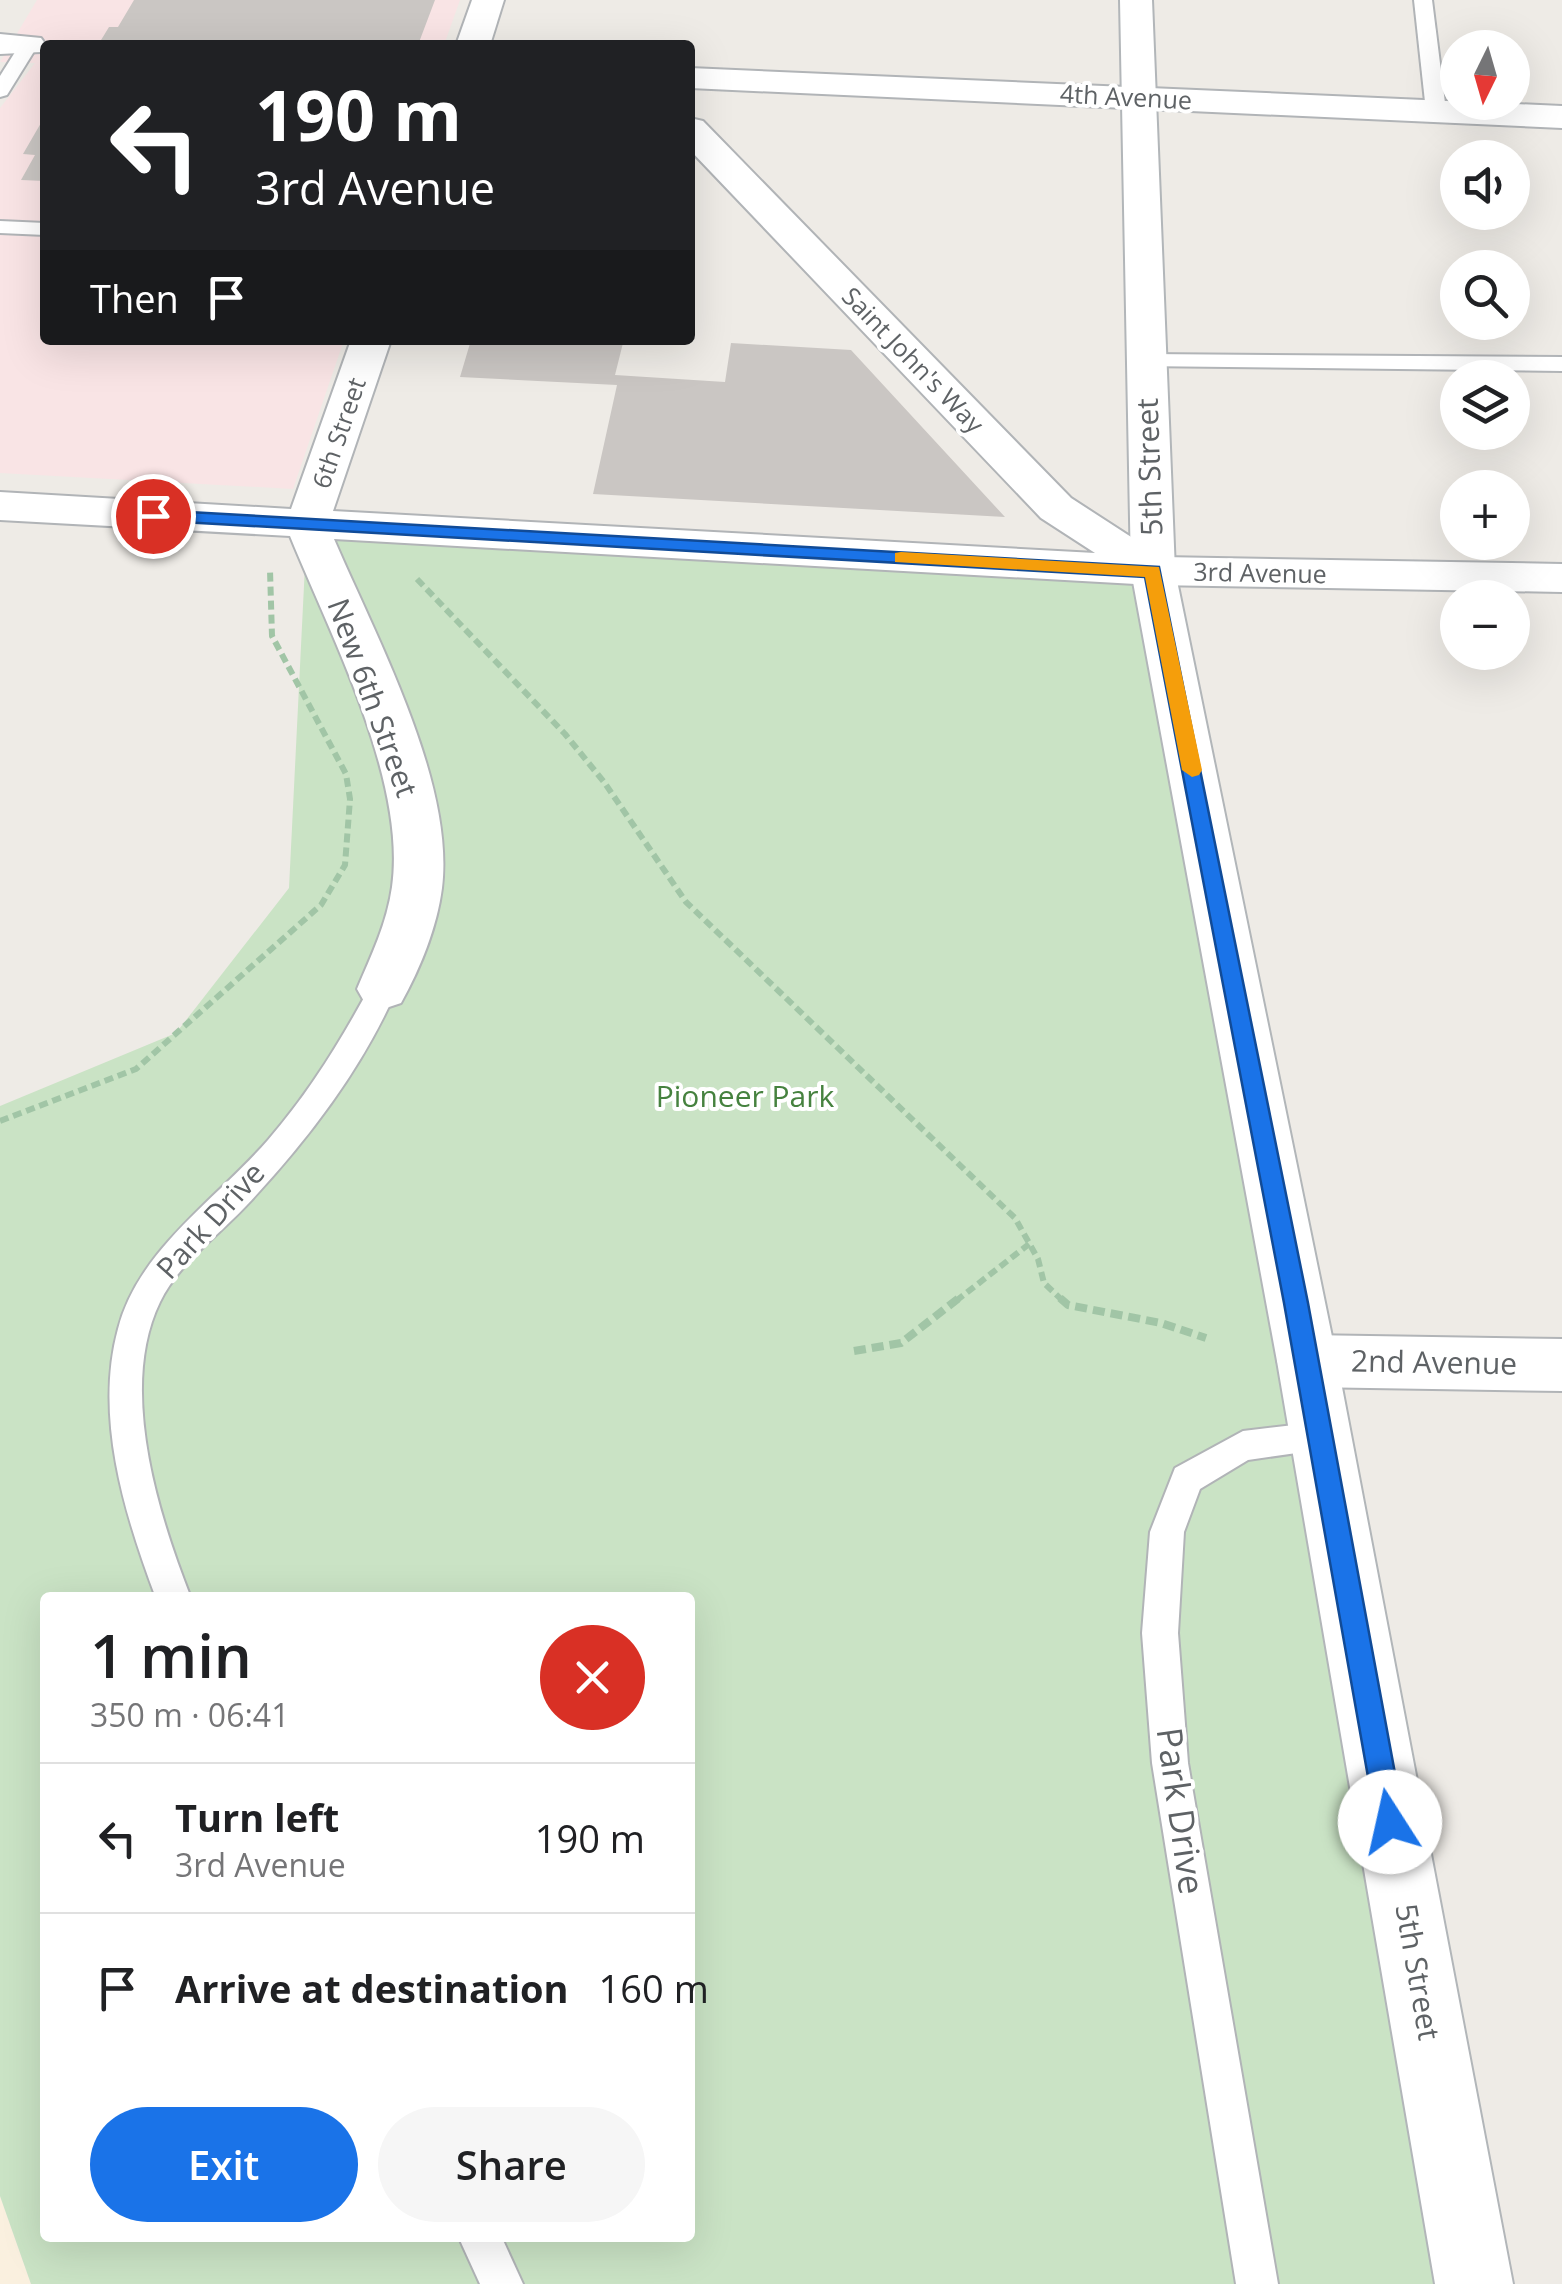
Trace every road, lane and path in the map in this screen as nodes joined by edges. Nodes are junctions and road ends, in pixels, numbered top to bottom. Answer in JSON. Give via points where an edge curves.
{"nodes":[{"id":1,"x":488,"y":0,"type":"edge"},
{"id":2,"x":1136,"y":0,"type":"edge"},
{"id":3,"x":1423,"y":0,"type":"edge"},
{"id":4,"x":475,"y":40,"type":"edge"},
{"id":5,"x":14,"y":44,"type":"edge"},
{"id":6,"x":695,"y":78,"type":"edge"},
{"id":7,"x":0,"y":92,"type":"edge"},
{"id":8,"x":1138,"y":98,"type":"junction"},
{"id":9,"x":1436,"y":111,"type":"junction"},
{"id":10,"x":1562,"y":117,"type":"edge"},
{"id":11,"x":695,"y":134,"type":"edge"},
{"id":12,"x":0,"y":227,"type":"edge"},
{"id":13,"x":40,"y":230,"type":"edge"},
{"id":14,"x":369,"y":345,"type":"edge"},
{"id":15,"x":1147,"y":361,"type":"junction"},
{"id":16,"x":1562,"y":364,"type":"edge"},
{"id":17,"x":0,"y":506,"type":"edge"},
{"id":18,"x":306,"y":525,"type":"junction"},
{"id":19,"x":270,"y":570,"type":"dead end"},
{"id":20,"x":1153,"y":571,"type":"junction"},
{"id":21,"x":417,"y":579,"type":"dead end"},
{"id":22,"x":1559,"y":588,"type":"edge"},
{"id":23,"x":383,"y":989,"type":"joint"},
{"id":24,"x":0,"y":1121,"type":"edge"},
{"id":25,"x":1029,"y":1244,"type":"junction"},
{"id":26,"x":1206,"y":1338,"type":"dead end"},
{"id":27,"x":854,"y":1352,"type":"dead end"},
{"id":28,"x":1307,"y":1361,"type":"junction"},
{"id":29,"x":1562,"y":1365,"type":"edge"},
{"id":30,"x":1320,"y":1437,"type":"junction"},
{"id":31,"x":172,"y":1592,"type":"edge"},
{"id":32,"x":482,"y":2242,"type":"edge"},
{"id":33,"x":502,"y":2284,"type":"edge"},
{"id":34,"x":1257,"y":2284,"type":"edge"},
{"id":35,"x":1474,"y":2284,"type":"edge"}],
"edges":[{"from":1,"to":4,"type":"street"},
{"from":2,"to":8,"type":"street","name":"5th Street"},
{"from":3,"to":9,"type":"lane"},
{"from":5,"to":7,"type":"lane"},
{"from":6,"to":8,"type":"street","name":"4th Avenue"},
{"from":8,"to":9,"type":"street","name":"4th Avenue"},
{"from":8,"to":15,"type":"street","name":"5th Street"},
{"from":9,"to":10,"type":"street","name":"4th Avenue"},
{"from":11,"to":20,"type":"street","name":"Saint John's Way","via":[[1056,508]]},
{"from":12,"to":13,"type":"lane"},
{"from":14,"to":18,"type":"street","name":"6th Street"},
{"from":15,"to":16,"type":"lane"},
{"from":15,"to":20,"type":"street","name":"5th Street"},
{"from":17,"to":18,"type":"street","name":"3rd Avenue"},
{"from":18,"to":20,"type":"street","name":"3rd Avenue"},
{"from":18,"to":23,"type":"street","name":"New 6th Street","via":[[412,797],[419,874]]},
{"from":19,"to":24,"type":"path","via":[[272,636],[346,774],[344,865],[321,905],[136,1070]]},
{"from":20,"to":22,"type":"street","name":"3rd Avenue"},
{"from":20,"to":28,"type":"street","name":"5th Street"},
{"from":21,"to":25,"type":"path","via":[[575,746],[686,902],[989,1190]]},
{"from":23,"to":31,"type":"lane","name":"Park Drive","via":[[368,1028],[302,1117],[146,1296],[128,1346],[125,1390],[138,1479]]},
{"from":25,"to":26,"type":"path","via":[[1044,1283],[1068,1305]]},
{"from":25,"to":27,"type":"path","via":[[901,1343]]},
{"from":28,"to":29,"type":"street","name":"2nd Avenue"},
{"from":28,"to":30,"type":"street","name":"5th Street"},
{"from":30,"to":34,"type":"lane","name":"Park Drive","via":[[1243,1446],[1187,1479],[1167,1532],[1160,1633],[1170,1763]]},
{"from":30,"to":35,"type":"street","name":"5th Street"},
{"from":32,"to":33,"type":"lane"}]}
